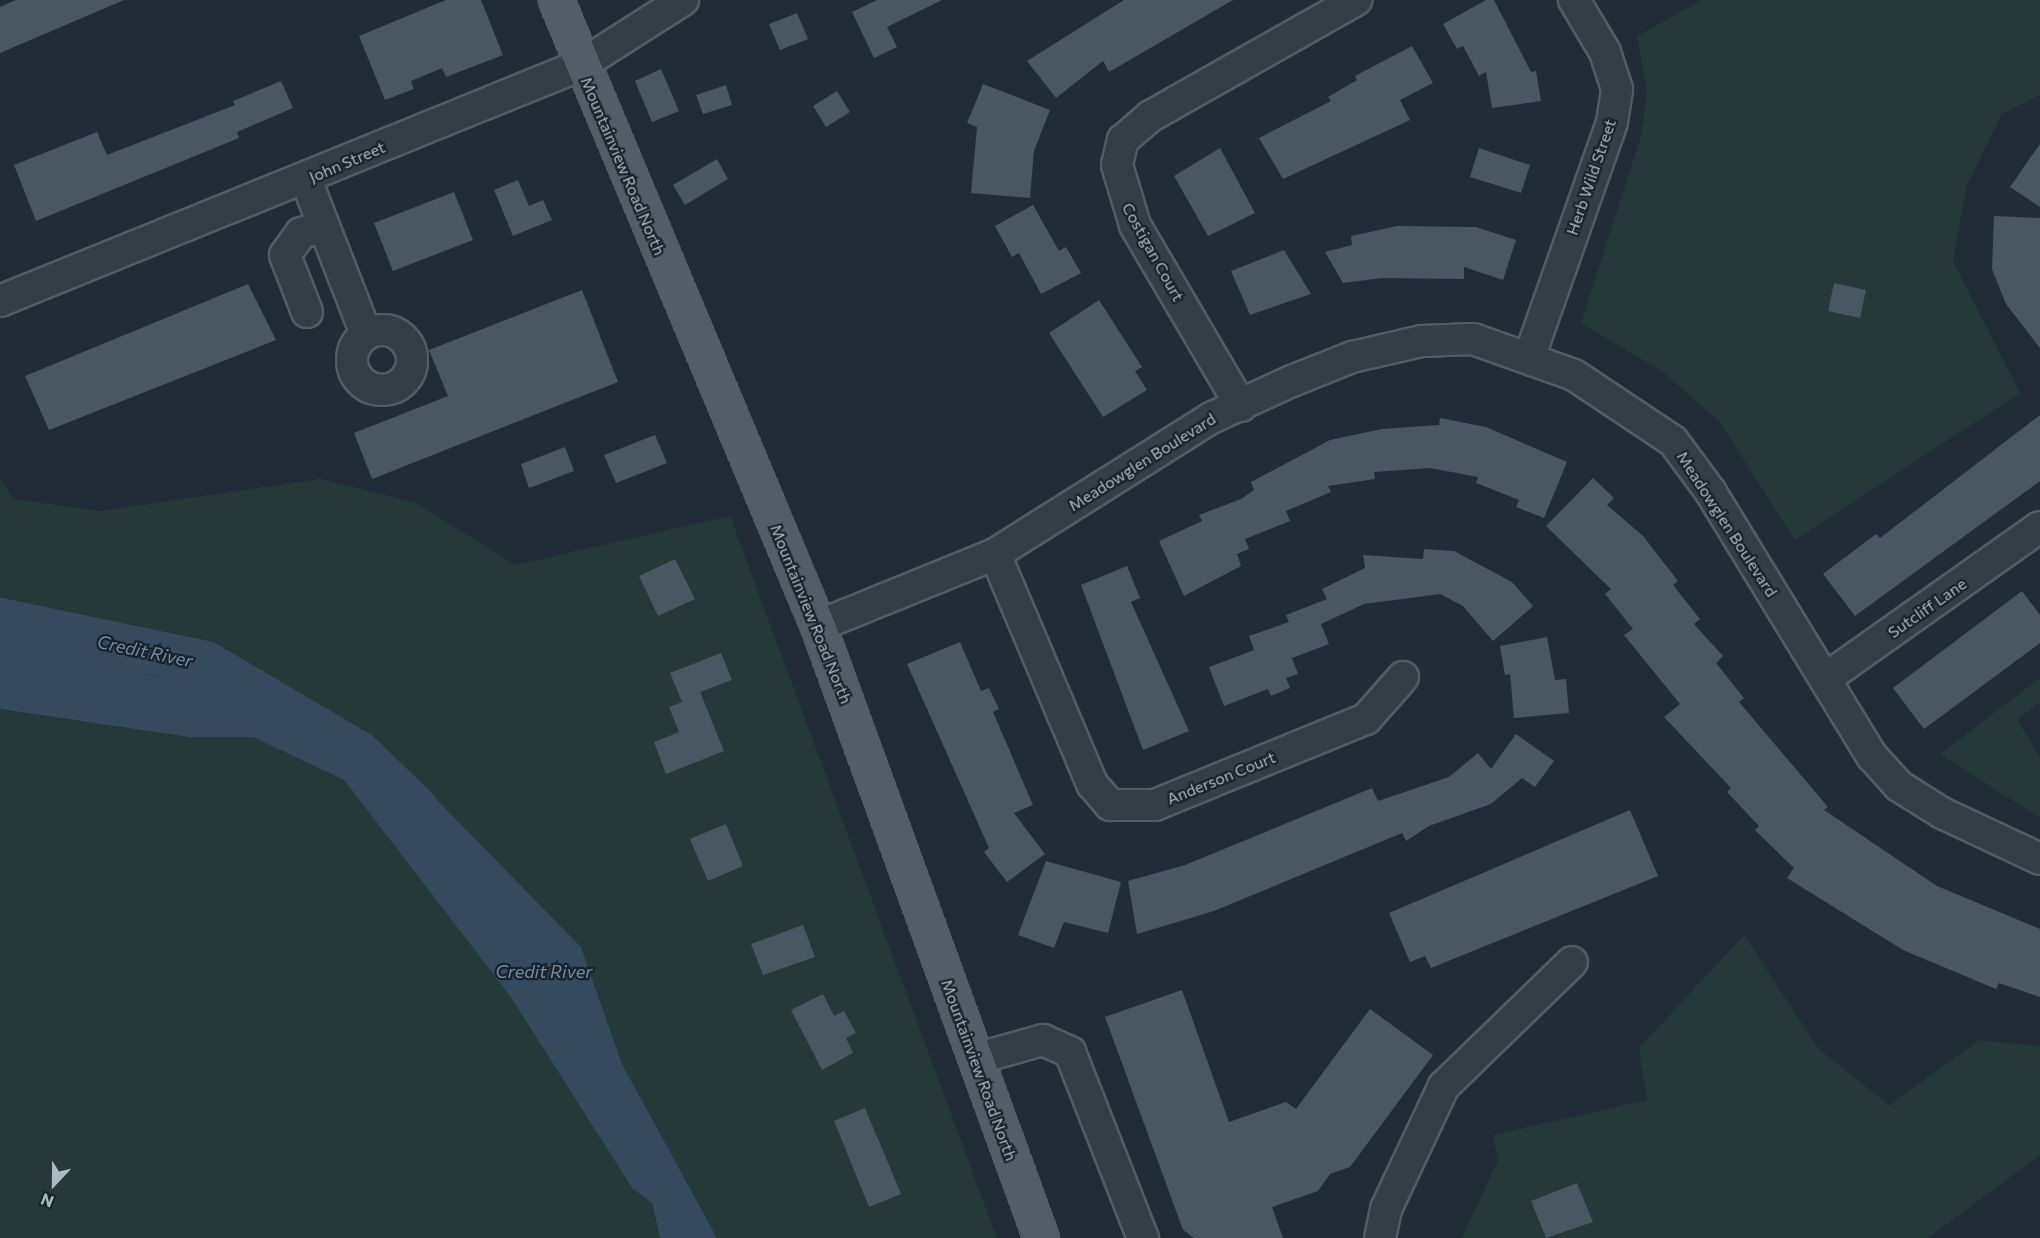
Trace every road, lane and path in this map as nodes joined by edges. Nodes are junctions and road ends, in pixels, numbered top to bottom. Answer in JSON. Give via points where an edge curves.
{"nodes":[{"id":1,"x":556,"y":0,"type":"edge"},
{"id":2,"x":684,"y":0,"type":"edge"},
{"id":3,"x":1356,"y":0,"type":"edge"},
{"id":4,"x":1574,"y":0,"type":"edge"},
{"id":5,"x":581,"y":65,"type":"junction"},
{"id":6,"x":306,"y":180,"type":"junction"},
{"id":7,"x":324,"y":226,"type":"junction"},
{"id":8,"x":0,"y":301,"type":"edge"},
{"id":9,"x":307,"y":312,"type":"dead end"},
{"id":10,"x":366,"y":334,"type":"dead end"},
{"id":11,"x":1529,"y":358,"type":"junction"},
{"id":12,"x":1241,"y":406,"type":"junction"},
{"id":13,"x":2036,"y":538,"type":"edge"},
{"id":14,"x":995,"y":554,"type":"junction"},
{"id":15,"x":818,"y":626,"type":"junction"},
{"id":16,"x":1403,"y":677,"type":"dead end"},
{"id":17,"x":1825,"y":679,"type":"junction"},
{"id":18,"x":2040,"y":859,"type":"edge"},
{"id":19,"x":1572,"y":962,"type":"dead end"},
{"id":20,"x":975,"y":1059,"type":"junction"},
{"id":21,"x":1041,"y":1238,"type":"edge"},
{"id":22,"x":1143,"y":1238,"type":"edge"},
{"id":23,"x":1380,"y":1238,"type":"edge"}],
"edges":[{"from":1,"to":5,"type":"main road","name":"Mountainview Road North"},
{"from":2,"to":5,"type":"street","name":"John Street"},
{"from":3,"to":12,"type":"street","name":"Costigan Court","via":[[1151,116],[1123,140],[1117,165],[1135,225]]},
{"from":4,"to":11,"type":"street","name":"Herb Wild Street","via":[[1605,52],[1617,89],[1612,122]]},
{"from":5,"to":6,"type":"street","name":"John Street"},
{"from":5,"to":15,"type":"main road","name":"Mountainview Road North"},
{"from":6,"to":7,"type":"street"},
{"from":6,"to":8,"type":"street","name":"John Street"},
{"from":7,"to":9,"type":"street","via":[[301,233],[285,255]]},
{"from":7,"to":10,"type":"street"},
{"from":11,"to":12,"type":"street","name":"Meadowglen Boulevard","via":[[1473,339],[1422,341],[1353,357]]},
{"from":11,"to":17,"type":"street","name":"Meadowglen Boulevard","via":[[1611,395],[1673,441],[1710,491]]},
{"from":12,"to":14,"type":"street","name":"Meadowglen Boulevard","via":[[1211,418]]},
{"from":13,"to":17,"type":"street","name":"Sutcliff Lane"},
{"from":14,"to":15,"type":"street","name":"Meadowglen Boulevard"},
{"from":14,"to":16,"type":"street","name":"Anderson Court","via":[[1092,784],[1110,805],[1155,805],[1366,719]]},
{"from":15,"to":20,"type":"main road","name":"Mountainview Road North"},
{"from":17,"to":18,"type":"street","name":"Meadowglen Boulevard","via":[[1872,756],[1899,786],[1942,813]]},
{"from":19,"to":23,"type":"street","via":[[1444,1086],[1386,1209]]},
{"from":20,"to":21,"type":"main road","name":"Mountainview Road North"},
{"from":20,"to":22,"type":"street","via":[[1043,1040],[1070,1052]]}]}
